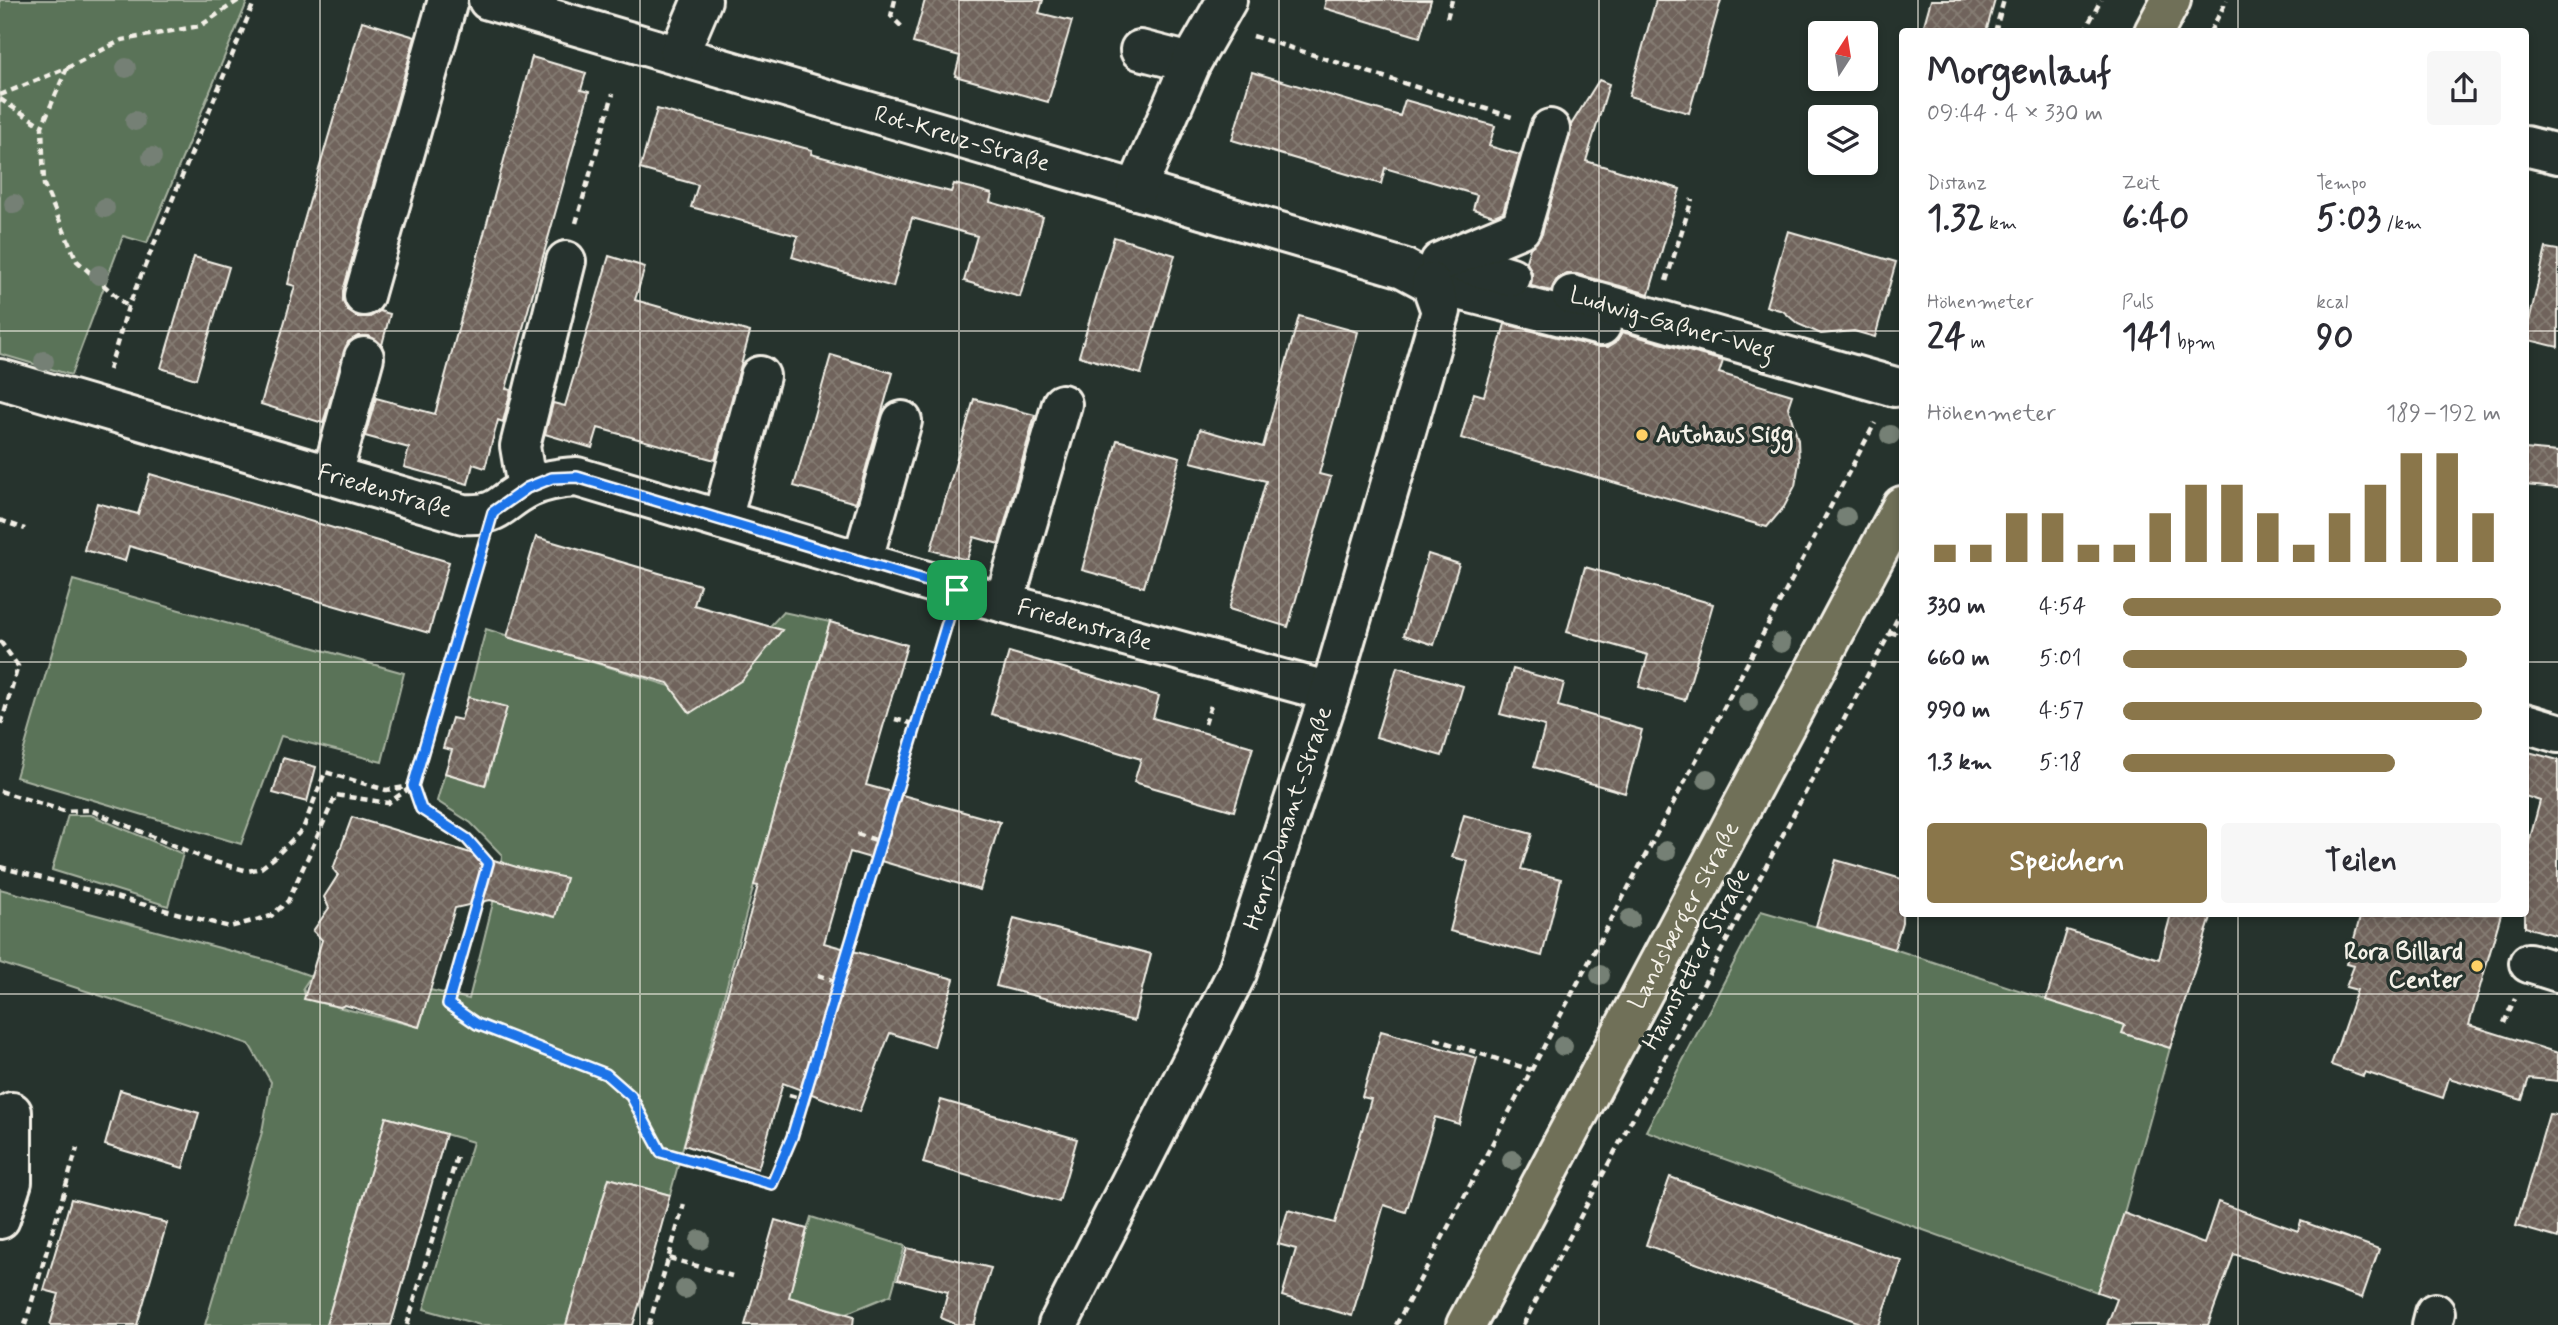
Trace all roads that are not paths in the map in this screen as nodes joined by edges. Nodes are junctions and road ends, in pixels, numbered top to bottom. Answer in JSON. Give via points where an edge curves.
{"nodes":[{"id":1,"x":449,"y":0,"type":"edge"},
{"id":2,"x":488,"y":0,"type":"edge"},
{"id":3,"x":702,"y":0,"type":"edge"},
{"id":4,"x":2171,"y":0,"type":"edge"},
{"id":5,"x":1221,"y":12,"type":"edge"},
{"id":6,"x":2156,"y":28,"type":"edge"},
{"id":7,"x":1140,"y":50,"type":"dead end"},
{"id":8,"x":679,"y":54,"type":"junction"},
{"id":9,"x":1191,"y":63,"type":"junction"},
{"id":10,"x":1550,"y":129,"type":"road end"},
{"id":11,"x":2529,"y":147,"type":"edge"},
{"id":12,"x":2558,"y":154,"type":"edge"},
{"id":13,"x":1136,"y":190,"type":"junction"},
{"id":14,"x":566,"y":261,"type":"road end"},
{"id":15,"x":1431,"y":271,"type":"junction"},
{"id":16,"x":364,"y":296,"type":"dead end"},
{"id":17,"x":1601,"y":326,"type":"dead end"},
{"id":18,"x":364,"y":357,"type":"dead end"},
{"id":19,"x":760,"y":376,"type":"dead end"},
{"id":20,"x":0,"y":379,"type":"edge"},
{"id":21,"x":1895,"y":387,"type":"road end"},
{"id":22,"x":1062,"y":404,"type":"dead end"},
{"id":23,"x":902,"y":421,"type":"dead end"},
{"id":24,"x":332,"y":475,"type":"junction"},
{"id":25,"x":527,"y":488,"type":"junction"},
{"id":26,"x":1899,"y":512,"type":"edge"},
{"id":27,"x":722,"y":520,"type":"junction"},
{"id":28,"x":862,"y":562,"type":"junction"},
{"id":29,"x":1004,"y":603,"type":"junction"},
{"id":30,"x":1330,"y":692,"type":"junction"},
{"id":31,"x":2529,"y":724,"type":"edge"},
{"id":32,"x":2558,"y":733,"type":"edge"},
{"id":33,"x":12,"y":1112,"type":"dead end"},
{"id":34,"x":0,"y":1219,"type":"edge"},
{"id":35,"x":1058,"y":1325,"type":"edge"},
{"id":36,"x":1466,"y":1325,"type":"edge"}],
"edges":[{"from":1,"to":16,"type":"street"},
{"from":2,"to":8,"type":"street","name":"Rot-Kreuz-Straße"},
{"from":3,"to":8,"type":"street"},
{"from":4,"to":6,"type":"main road"},
{"from":5,"to":9,"type":"street"},
{"from":7,"to":9,"type":"street"},
{"from":8,"to":13,"type":"street","name":"Rot-Kreuz-Straße"},
{"from":9,"to":13,"type":"street"},
{"from":10,"to":15,"type":"street","via":[[1521,228]]},
{"from":11,"to":12,"type":"street"},
{"from":13,"to":15,"type":"street","name":"Rot-Kreuz-Straße"},
{"from":14,"to":25,"type":"street","via":[[520,446]]},
{"from":15,"to":17,"type":"street"},
{"from":15,"to":21,"type":"street","name":"Ludwig-Gaßner-Weg","via":[[1654,319]]},
{"from":15,"to":30,"type":"street","name":"Henri-Dunant-Straße","via":[[1441,311]]},
{"from":18,"to":24,"type":"street"},
{"from":19,"to":27,"type":"street"},
{"from":20,"to":24,"type":"street","name":"Friedenstraße"},
{"from":22,"to":29,"type":"street"},
{"from":23,"to":28,"type":"street"},
{"from":24,"to":25,"type":"street","name":"Friedenstraße","via":[[463,514],[486,515]]},
{"from":25,"to":27,"type":"street","name":"Friedenstraße","via":[[552,478],[577,477]]},
{"from":26,"to":36,"type":"main road","name":"Landsberger Straße"},
{"from":27,"to":28,"type":"street","name":"Friedenstraße"},
{"from":28,"to":29,"type":"street","name":"Friedenstraße"},
{"from":29,"to":30,"type":"street","name":"Friedenstraße"},
{"from":30,"to":35,"type":"street","name":"Henri-Dunant-Straße","via":[[1237,973]]},
{"from":31,"to":32,"type":"street"},
{"from":33,"to":34,"type":"street","via":[[12,1182]]}]}
